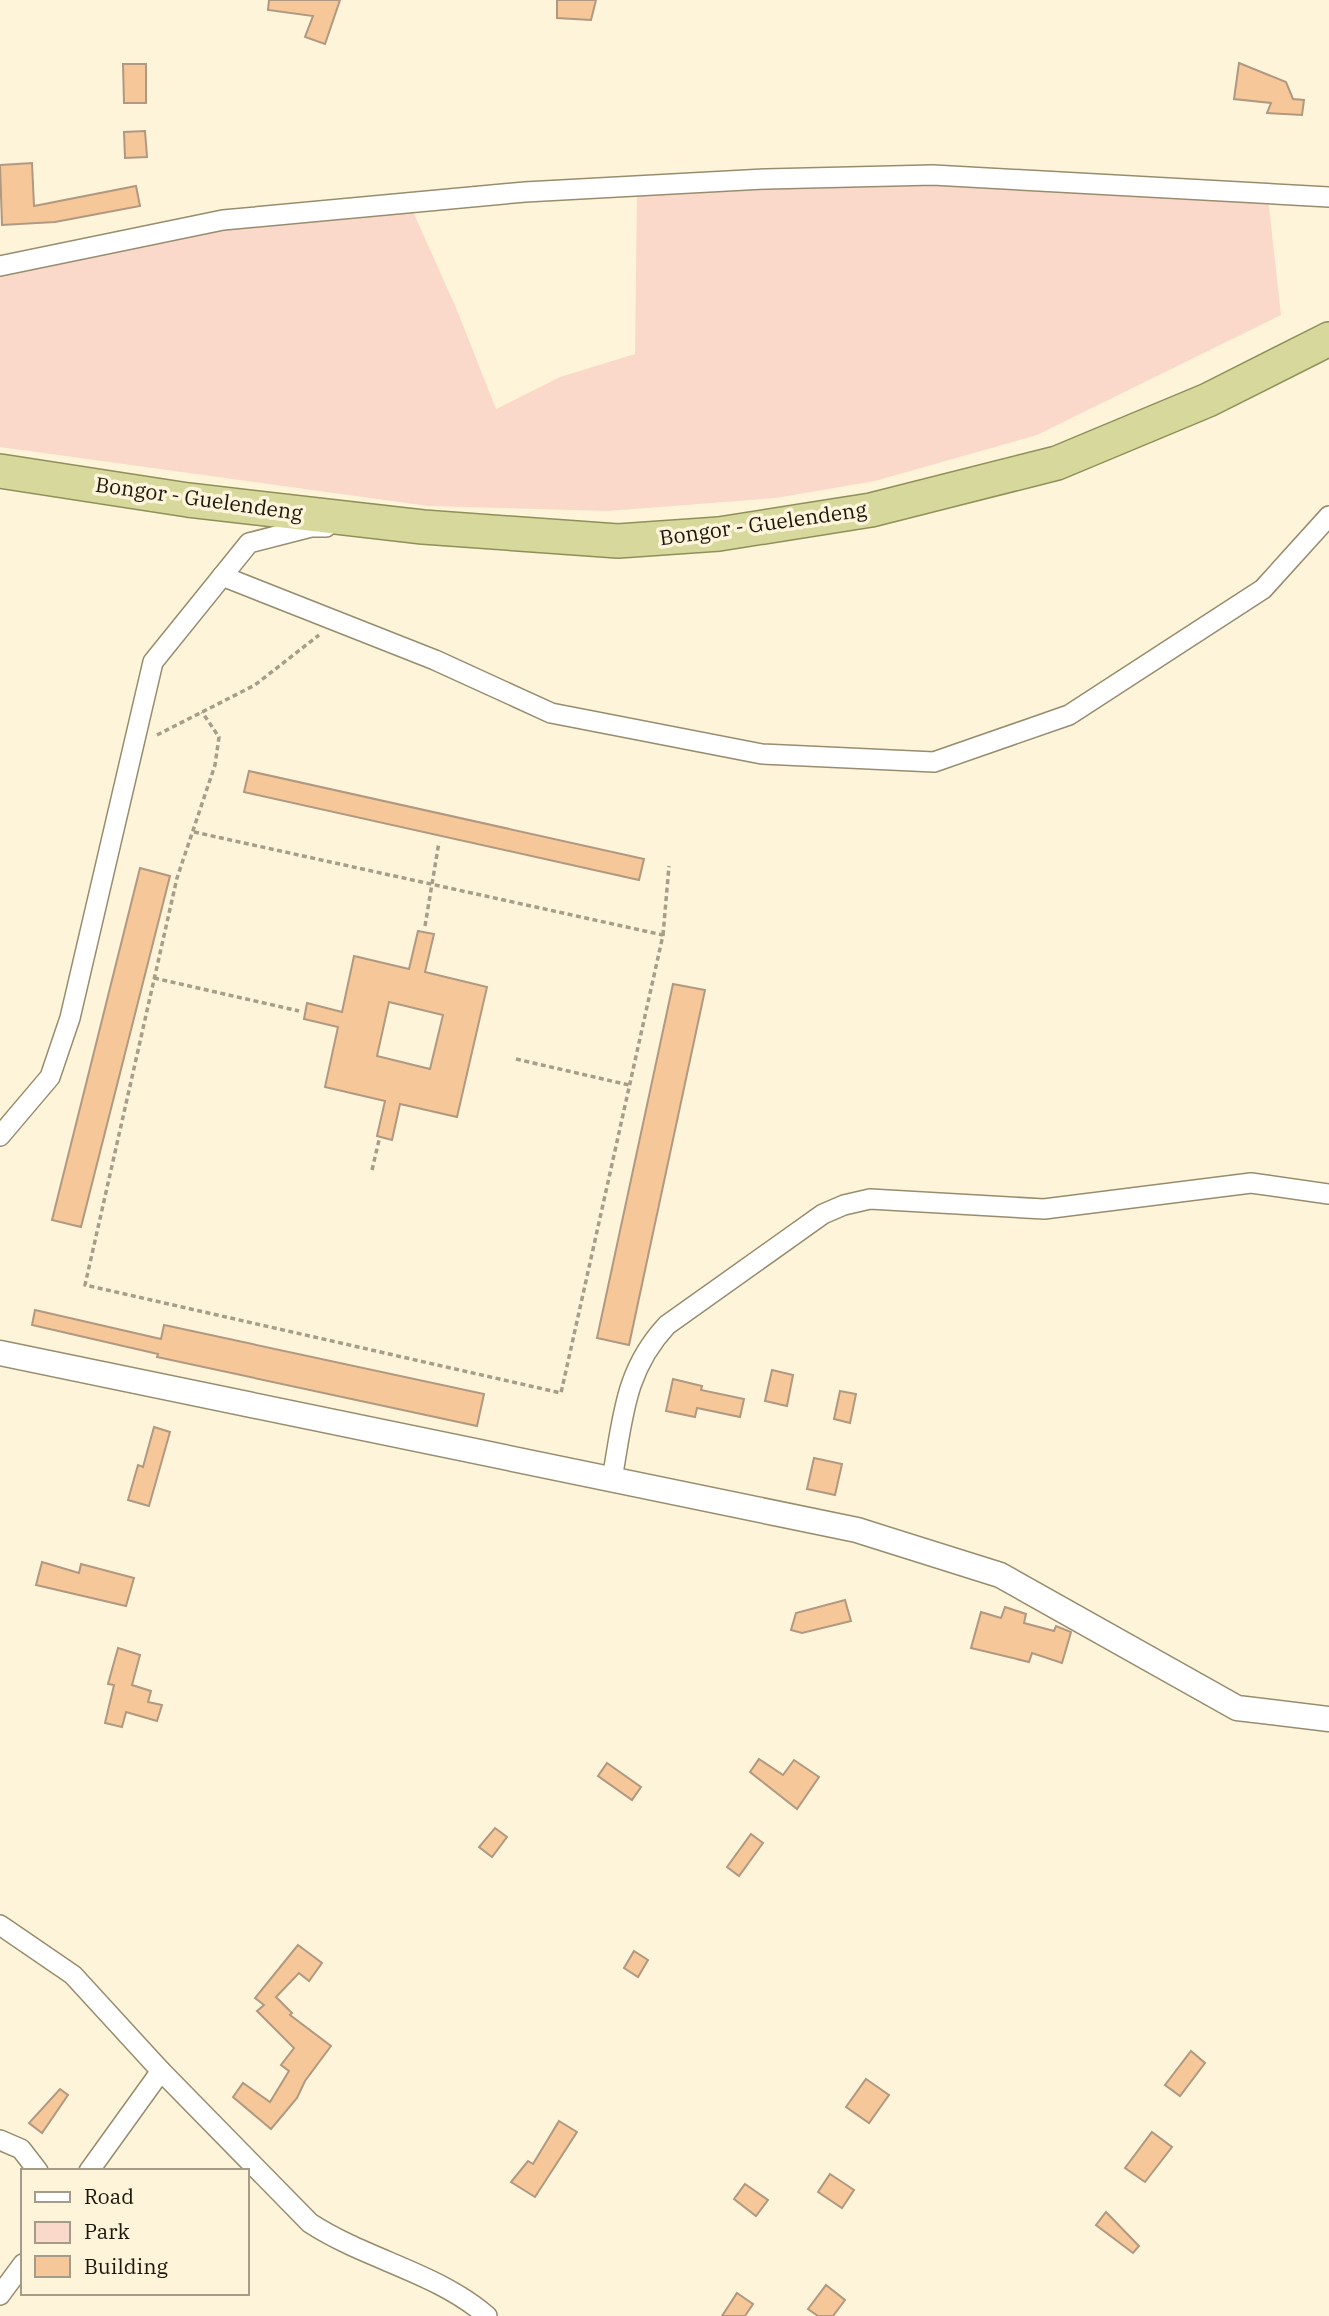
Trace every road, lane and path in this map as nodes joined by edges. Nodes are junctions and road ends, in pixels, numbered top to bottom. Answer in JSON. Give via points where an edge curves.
{"nodes":[{"id":1,"x":1329,"y":197,"type":"edge"},
{"id":2,"x":0,"y":266,"type":"edge"},
{"id":3,"x":1329,"y":339,"type":"edge"},
{"id":4,"x":0,"y":471,"type":"edge"},
{"id":5,"x":1329,"y":516,"type":"edge"},
{"id":6,"x":423,"y":527,"type":"junction"},
{"id":7,"x":222,"y":576,"type":"junction"},
{"id":8,"x":338,"y":622,"type":"junction"},
{"id":9,"x":202,"y":712,"type":"junction"},
{"id":10,"x":133,"y":748,"type":"junction"},
{"id":11,"x":194,"y":832,"type":"junction"},
{"id":12,"x":439,"y":842,"type":"dead end"},
{"id":13,"x":669,"y":866,"type":"dead end"},
{"id":14,"x":432,"y":884,"type":"junction"},
{"id":15,"x":425,"y":926,"type":"dead end"},
{"id":16,"x":663,"y":935,"type":"junction"},
{"id":17,"x":154,"y":978,"type":"junction"},
{"id":18,"x":299,"y":1011,"type":"dead end"},
{"id":19,"x":516,"y":1059,"type":"dead end"},
{"id":20,"x":629,"y":1085,"type":"junction"},
{"id":21,"x":0,"y":1136,"type":"edge"},
{"id":22,"x":379,"y":1140,"type":"dead end"},
{"id":23,"x":372,"y":1170,"type":"dead end"},
{"id":24,"x":1329,"y":1194,"type":"edge"},
{"id":25,"x":0,"y":1353,"type":"edge"},
{"id":26,"x":612,"y":1479,"type":"junction"},
{"id":27,"x":1329,"y":1719,"type":"edge"},
{"id":28,"x":0,"y":1925,"type":"edge"},
{"id":29,"x":161,"y":2071,"type":"junction"},
{"id":30,"x":0,"y":2140,"type":"edge"},
{"id":31,"x":36,"y":2169,"type":"edge"},
{"id":32,"x":90,"y":2169,"type":"edge"},
{"id":33,"x":21,"y":2267,"type":"edge"},
{"id":34,"x":0,"y":2295,"type":"edge"},
{"id":35,"x":487,"y":2316,"type":"edge"}],
"edges":[{"from":1,"to":2,"type":"street","via":[[933,175],[753,179],[525,192],[223,220]]},
{"from":3,"to":6,"type":"highway","name":"Bongor - Guelendeng","via":[[1208,400],[1057,463],[871,510],[719,534],[638,540]]},
{"from":4,"to":6,"type":"highway","name":"Bongor - Guelendeng","via":[[188,500]]},
{"from":5,"to":8,"type":"street","via":[[1263,589],[1069,715],[934,762],[762,754],[551,713]]},
{"from":6,"to":7,"type":"street","via":[[311,527],[249,543]]},
{"from":7,"to":8,"type":"street"},
{"from":7,"to":10,"type":"street","via":[[153,662]]},
{"from":8,"to":9,"type":"path","via":[[290,654],[255,685]]},
{"from":9,"to":10,"type":"path"},
{"from":9,"to":11,"type":"path","via":[[219,737]]},
{"from":10,"to":21,"type":"street","via":[[70,1018],[50,1077]]},
{"from":11,"to":14,"type":"path"},
{"from":11,"to":17,"type":"path","via":[[177,878]]},
{"from":12,"to":14,"type":"path"},
{"from":13,"to":16,"type":"path"},
{"from":14,"to":15,"type":"path"},
{"from":14,"to":16,"type":"path"},
{"from":16,"to":20,"type":"path"},
{"from":17,"to":18,"type":"path"},
{"from":17,"to":20,"type":"path","via":[[85,1285],[547,1390],[561,1392]]},
{"from":19,"to":20,"type":"path"},
{"from":22,"to":23,"type":"path"},
{"from":24,"to":26,"type":"street","via":[[1251,1183],[1044,1209],[870,1199],[844,1205],[809,1222],[667,1325],[650,1343],[631,1379]]},
{"from":25,"to":26,"type":"street"},
{"from":26,"to":27,"type":"street","via":[[857,1530],[1000,1575],[1237,1708]]},
{"from":28,"to":29,"type":"street","via":[[73,1975]]},
{"from":29,"to":32,"type":"street"},
{"from":29,"to":35,"type":"street","via":[[310,2223],[338,2241],[428,2278]]},
{"from":30,"to":31,"type":"street","via":[[21,2149]]},
{"from":33,"to":34,"type":"street"}]}
